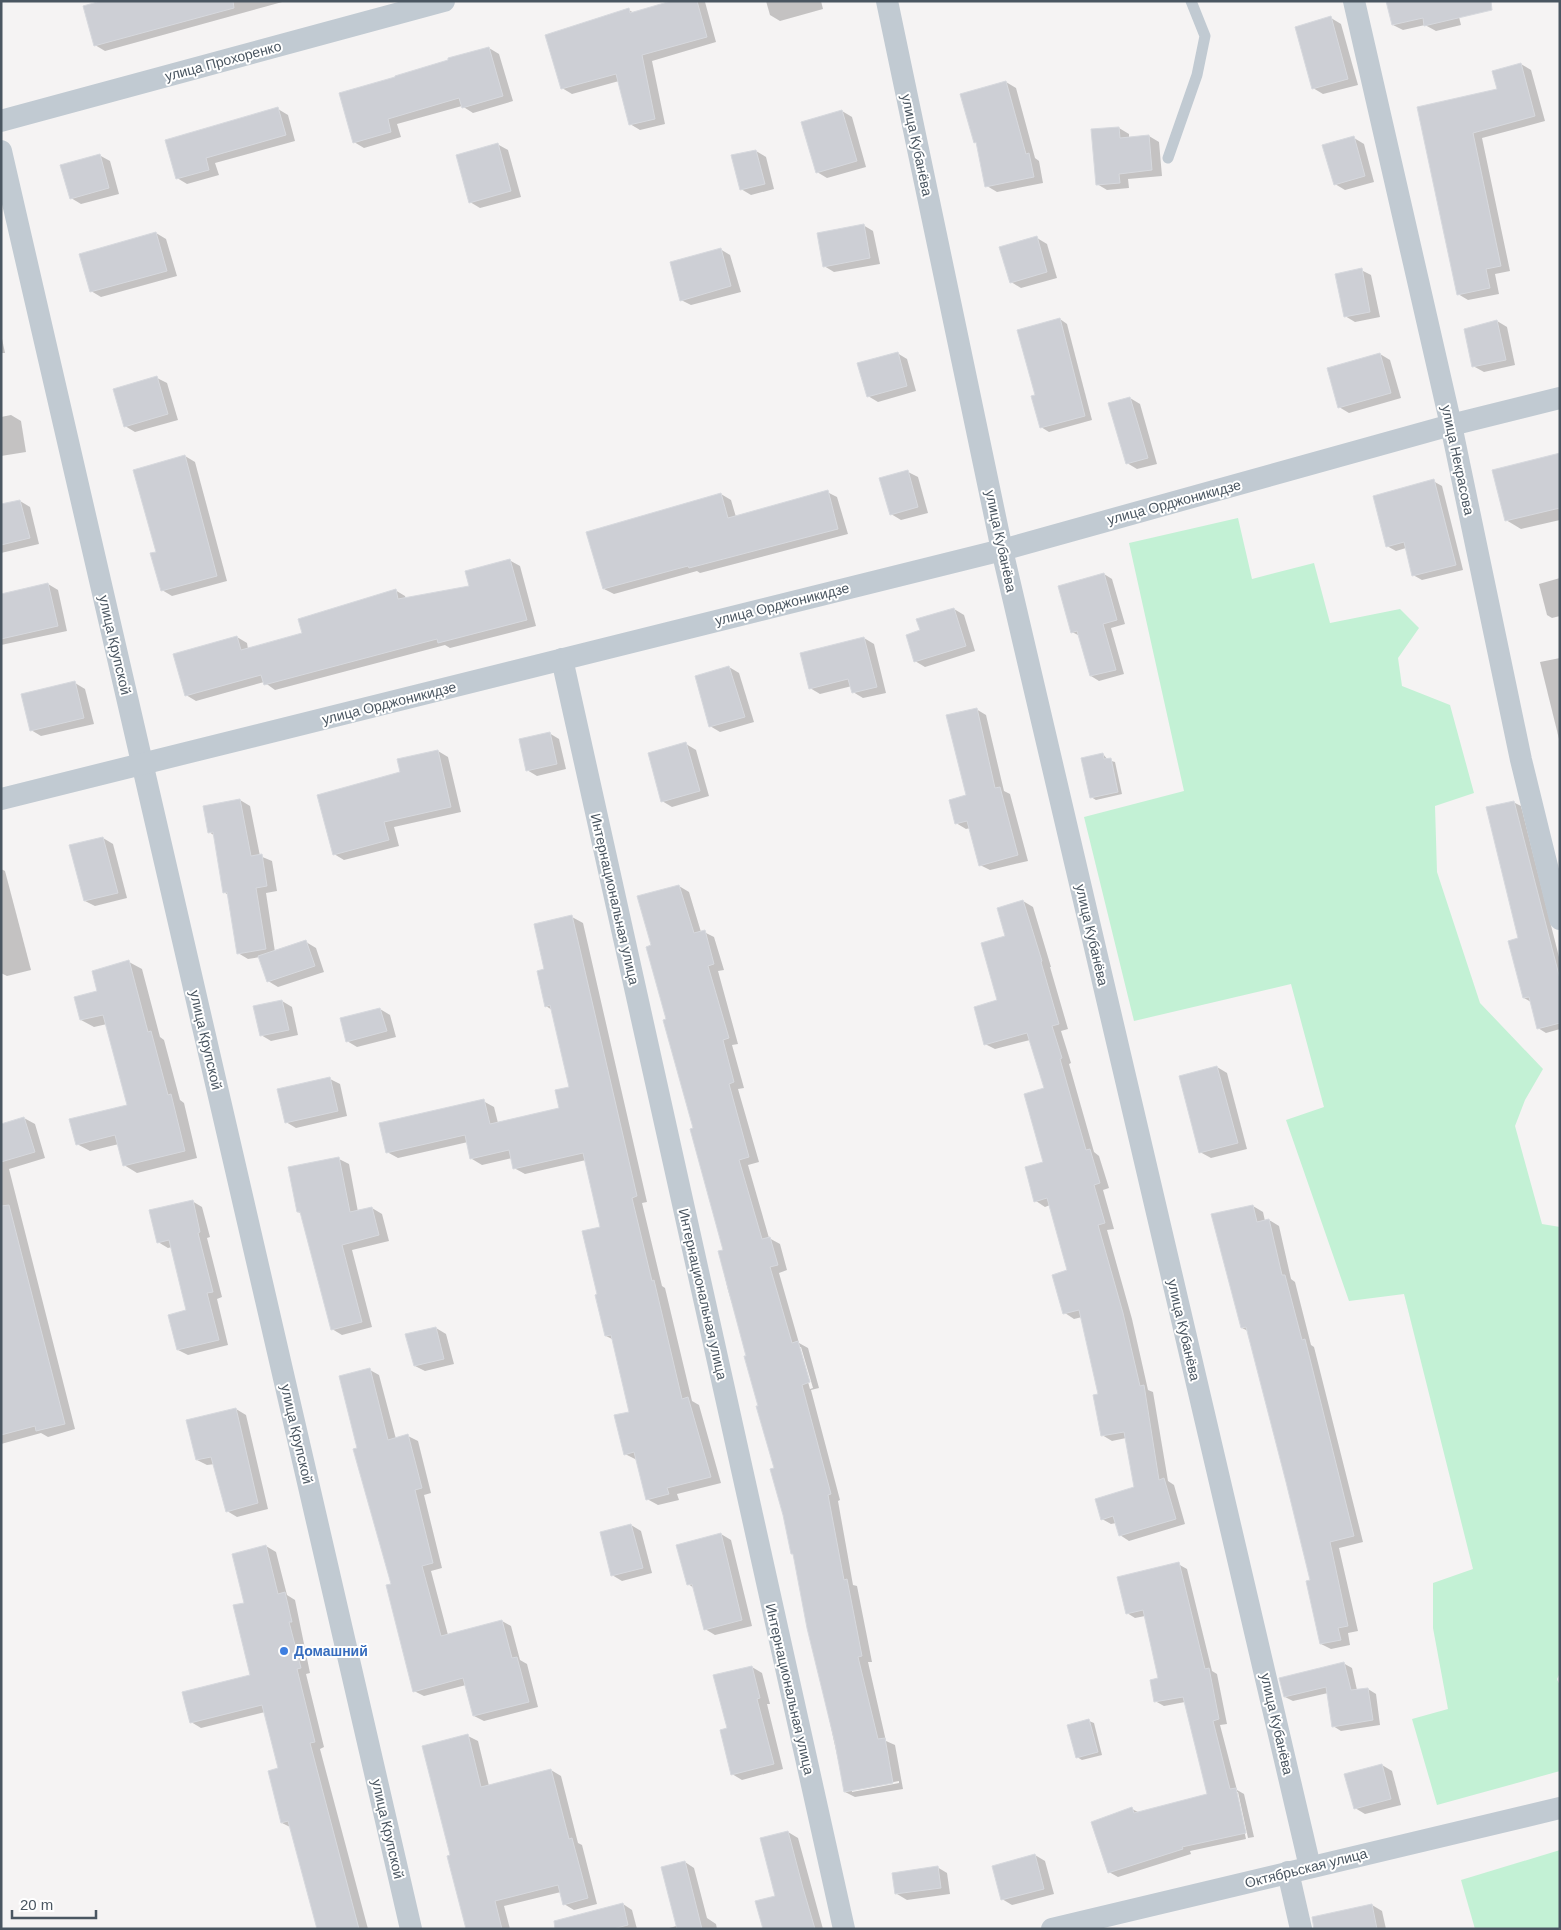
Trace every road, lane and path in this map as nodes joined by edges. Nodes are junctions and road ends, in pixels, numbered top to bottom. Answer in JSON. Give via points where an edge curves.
{"nodes":[{"id":1,"x":444,"y":1,"type":"edge"},
{"id":2,"x":887,"y":1,"type":"edge"},
{"id":3,"x":1191,"y":1,"type":"edge"},
{"id":4,"x":1354,"y":1,"type":"edge"},
{"id":5,"x":1,"y":121,"type":"edge"},
{"id":6,"x":1,"y":151,"type":"edge"},
{"id":7,"x":1168,"y":158,"type":"dead end"},
{"id":8,"x":1560,"y":398,"type":"edge"},
{"id":9,"x":1451,"y":425,"type":"junction"},
{"id":10,"x":1002,"y":550,"type":"junction"},
{"id":11,"x":562,"y":659,"type":"junction"},
{"id":12,"x":143,"y":765,"type":"junction"},
{"id":13,"x":1,"y":799,"type":"edge"},
{"id":14,"x":1560,"y":919,"type":"edge"},
{"id":15,"x":1560,"y":1808,"type":"edge"},
{"id":16,"x":1310,"y":1867,"type":"junction"},
{"id":17,"x":1288,"y":1872,"type":"junction"},
{"id":18,"x":411,"y":1929,"type":"edge"},
{"id":19,"x":844,"y":1929,"type":"edge"},
{"id":20,"x":1052,"y":1929,"type":"edge"},
{"id":21,"x":1300,"y":1929,"type":"edge"}],
"edges":[{"from":1,"to":5,"type":"street","name":"улица Прохоренко"},
{"from":2,"to":10,"type":"street","name":"улица Кубанёва"},
{"from":3,"to":7,"type":"lane","via":[[1204,36],[1197,75]]},
{"from":4,"to":9,"type":"street","name":"улица Некрасова"},
{"from":6,"to":12,"type":"street","name":"улица Крупской"},
{"from":8,"to":9,"type":"street","name":"улица Орджоникидзе"},
{"from":9,"to":10,"type":"street","name":"улица Орджоникидзе"},
{"from":9,"to":14,"type":"street","name":"улица Некрасова","via":[[1521,760]]},
{"from":10,"to":11,"type":"street","name":"улица Орджоникидзе"},
{"from":10,"to":16,"type":"street","name":"улица Кубанёва"},
{"from":11,"to":12,"type":"street","name":"улица Орджоникидзе"},
{"from":11,"to":19,"type":"street","name":"Интернациональная улица"},
{"from":12,"to":13,"type":"street","name":"улица Орджоникидзе"},
{"from":12,"to":18,"type":"street","name":"улица Крупской"},
{"from":15,"to":16,"type":"street","name":"Октябрьская улица"},
{"from":16,"to":17,"type":"street","name":"Октябрьская улица"},
{"from":17,"to":20,"type":"street","name":"Октябрьская улица"},
{"from":17,"to":21,"type":"street"}]}
